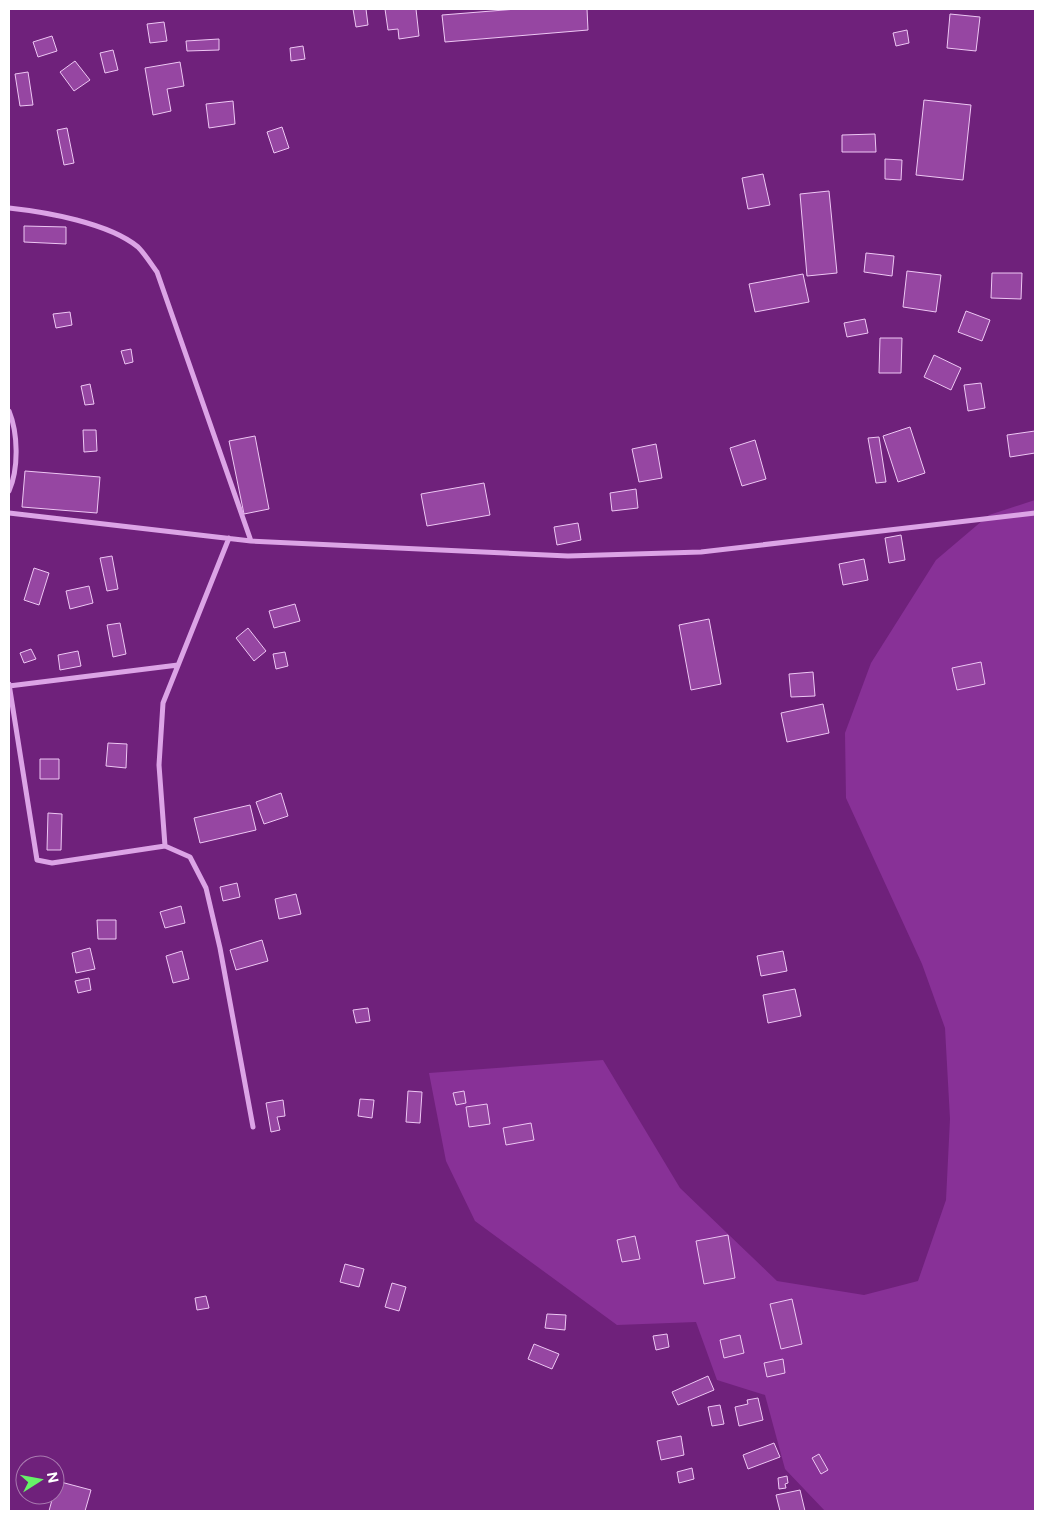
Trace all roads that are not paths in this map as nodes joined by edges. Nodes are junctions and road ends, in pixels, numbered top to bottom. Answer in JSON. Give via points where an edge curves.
{"nodes":[{"id":1,"x":9,"y":208,"type":"edge"},
{"id":2,"x":9,"y":411,"type":"edge"},
{"id":3,"x":9,"y":491,"type":"edge"},
{"id":4,"x":9,"y":512,"type":"edge"},
{"id":5,"x":1035,"y":514,"type":"edge"},
{"id":6,"x":229,"y":538,"type":"junction"},
{"id":7,"x":251,"y":540,"type":"junction"},
{"id":8,"x":178,"y":665,"type":"junction"},
{"id":9,"x":9,"y":685,"type":"edge"},
{"id":10,"x":164,"y":846,"type":"junction"},
{"id":11,"x":253,"y":1127,"type":"dead end"}],
"edges":[{"from":1,"to":7,"type":"street","via":[[36,211],[113,231],[139,248],[157,272]]},
{"from":2,"to":3,"type":"street","via":[[15,439],[15,464]]},
{"from":4,"to":6,"type":"street"},
{"from":5,"to":7,"type":"street","via":[[701,552],[568,556]]},
{"from":6,"to":7,"type":"street"},
{"from":6,"to":8,"type":"street"},
{"from":8,"to":9,"type":"street"},
{"from":8,"to":10,"type":"street","via":[[163,703],[159,765]]},
{"from":9,"to":10,"type":"street","via":[[37,860],[52,863]]},
{"from":10,"to":11,"type":"street","via":[[190,857],[206,888]]}]}
